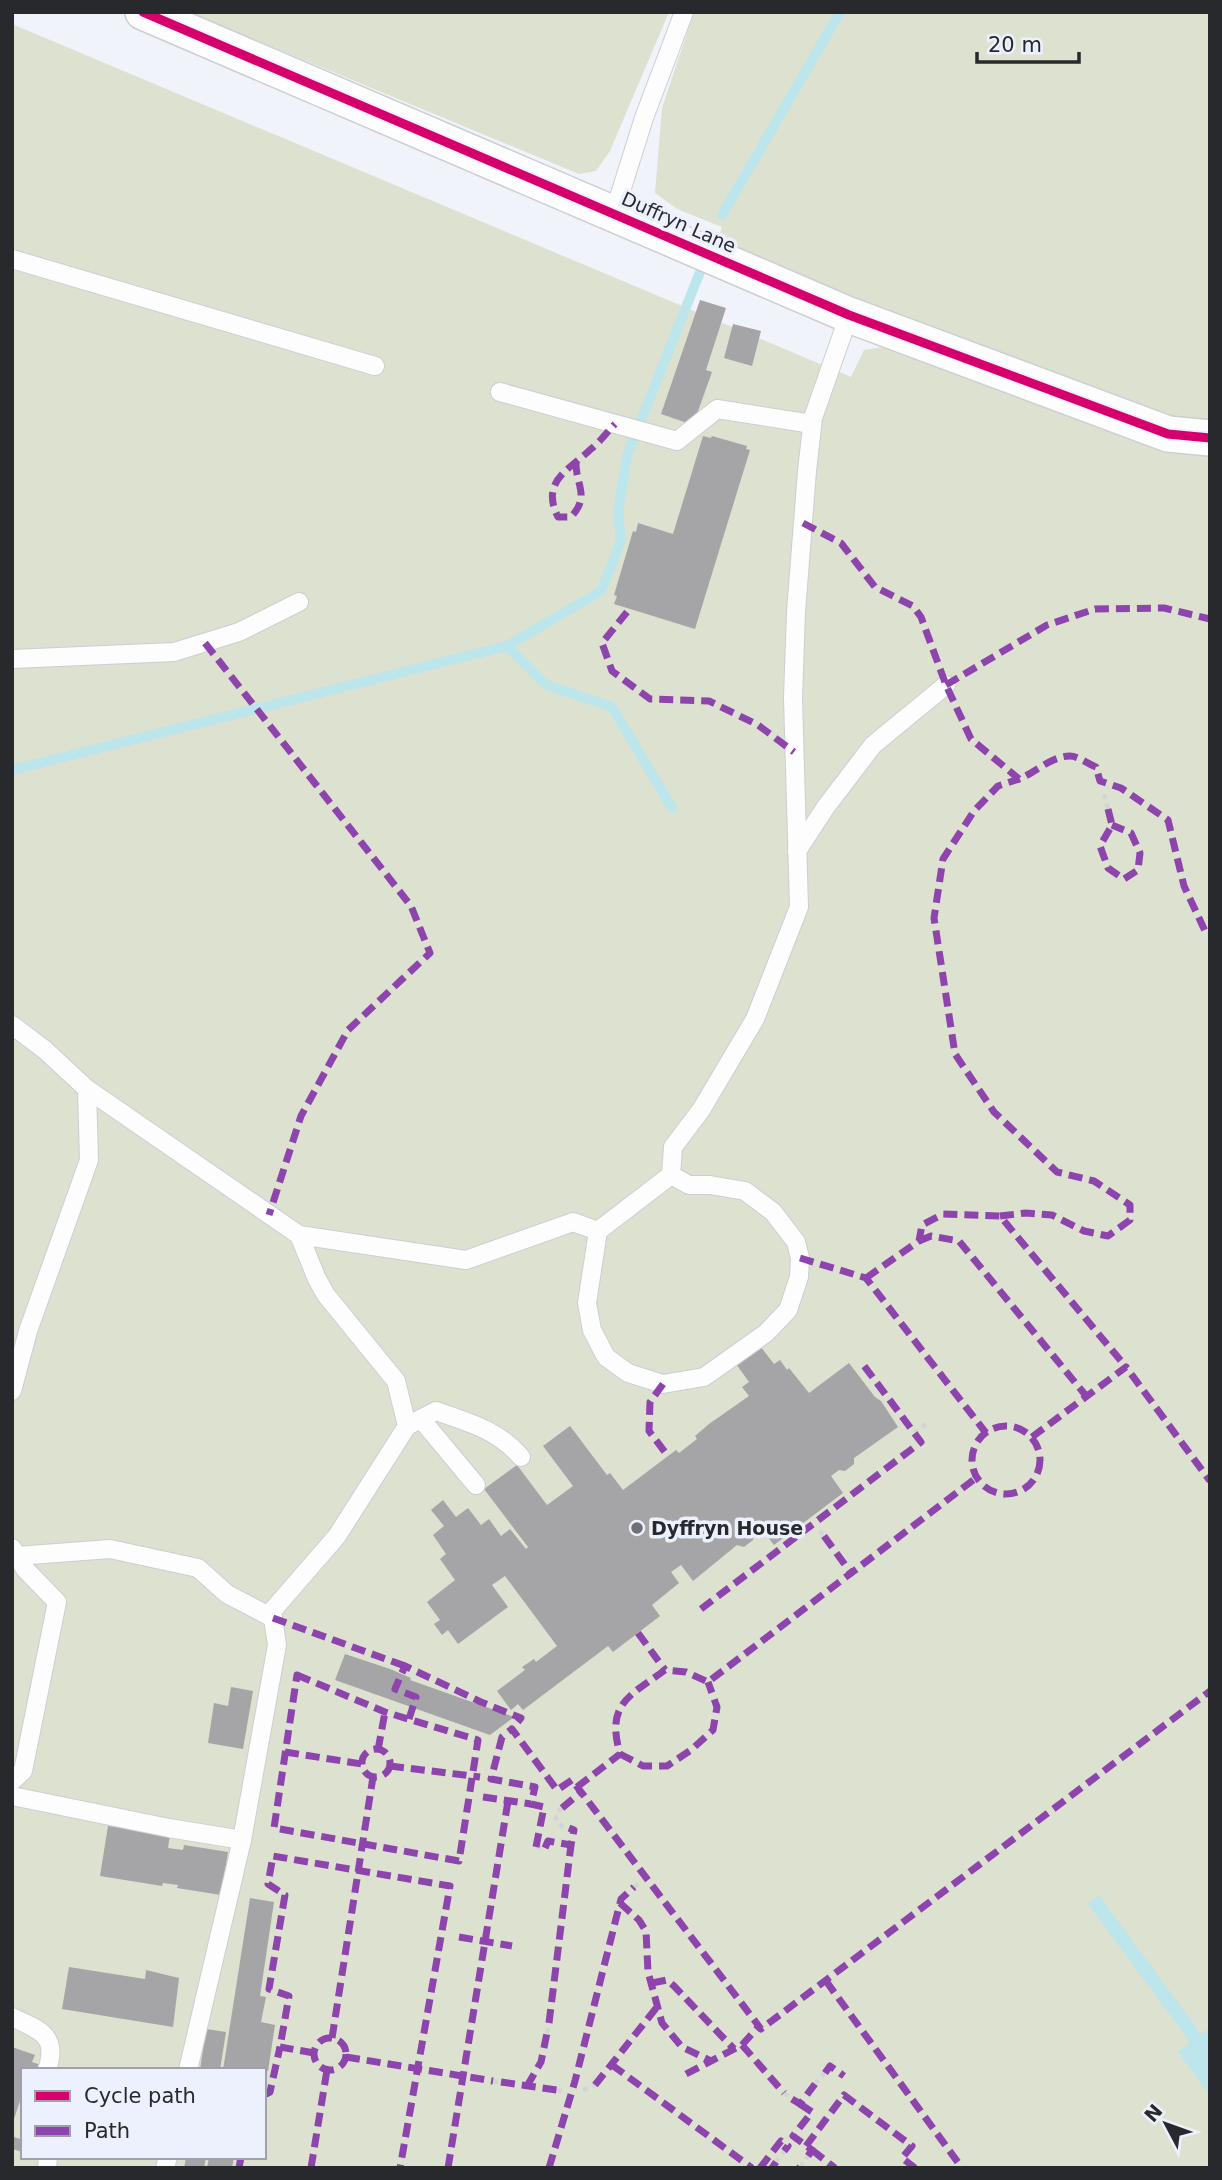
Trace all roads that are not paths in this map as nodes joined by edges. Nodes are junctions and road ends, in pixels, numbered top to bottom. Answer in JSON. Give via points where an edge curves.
{"nodes":[{"id":1,"x":143,"y":12,"type":"edge"},
{"id":2,"x":684,"y":12,"type":"edge"},
{"id":3,"x":614,"y":213,"type":"junction"},
{"id":4,"x":12,"y":258,"type":"edge"},
{"id":5,"x":849,"y":315,"type":"junction"},
{"id":6,"x":375,"y":366,"type":"dead end"},
{"id":7,"x":500,"y":392,"type":"dead end"},
{"id":8,"x":812,"y":424,"type":"junction"},
{"id":9,"x":1210,"y":438,"type":"edge"},
{"id":10,"x":299,"y":602,"type":"dead end"},
{"id":11,"x":12,"y":659,"type":"edge"},
{"id":12,"x":946,"y":685,"type":"dead end"},
{"id":13,"x":797,"y":851,"type":"junction"},
{"id":14,"x":12,"y":1025,"type":"edge"},
{"id":15,"x":87,"y":1089,"type":"junction"},
{"id":16,"x":671,"y":1175,"type":"junction"},
{"id":17,"x":597,"y":1231,"type":"junction"},
{"id":18,"x":299,"y":1235,"type":"junction"},
{"id":19,"x":12,"y":1391,"type":"edge"},
{"id":20,"x":414,"y":1422,"type":"junction"},
{"id":21,"x":521,"y":1457,"type":"dead end"},
{"id":22,"x":476,"y":1485,"type":"dead end"},
{"id":23,"x":15,"y":1552,"type":"edge"},
{"id":24,"x":273,"y":1618,"type":"junction"},
{"id":25,"x":12,"y":1781,"type":"edge"},
{"id":26,"x":12,"y":1796,"type":"edge"},
{"id":27,"x":242,"y":1840,"type":"junction"},
{"id":28,"x":12,"y":2017,"type":"edge"},
{"id":29,"x":48,"y":2068,"type":"edge"},
{"id":30,"x":188,"y":2068,"type":"edge"}],
"edges":[{"from":1,"to":3,"type":"street","name":"Duffryn Lane"},
{"from":2,"to":3,"type":"lane"},
{"from":3,"to":5,"type":"street","name":"Duffryn Lane"},
{"from":4,"to":6,"type":"lane"},
{"from":5,"to":8,"type":"lane"},
{"from":5,"to":9,"type":"street","name":"Duffryn Lane","via":[[1168,434]]},
{"from":7,"to":8,"type":"lane","via":[[677,441],[717,408]]},
{"from":8,"to":13,"type":"lane","via":[[796,611]]},
{"from":10,"to":11,"type":"lane","via":[[239,632],[174,652]]},
{"from":12,"to":13,"type":"lane","via":[[873,745]]},
{"from":13,"to":16,"type":"lane","via":[[799,907],[755,1019],[701,1110],[673,1147]]},
{"from":14,"to":15,"type":"lane"},
{"from":15,"to":18,"type":"lane"},
{"from":15,"to":19,"type":"lane","via":[[89,1160],[28,1331]]},
{"from":16,"to":17,"type":"lane"},
{"from":16,"to":17,"type":"lane","via":[[689,1185],[746,1191],[774,1212],[796,1242],[799,1277],[788,1310],[766,1333],[704,1377],[663,1384],[628,1373],[606,1357],[592,1330],[587,1303]]},
{"from":17,"to":18,"type":"lane","via":[[573,1222],[466,1260]]},
{"from":18,"to":20,"type":"lane","via":[[326,1295],[396,1381]]},
{"from":20,"to":21,"type":"lane","via":[[436,1411],[483,1427]]},
{"from":20,"to":22,"type":"lane"},
{"from":20,"to":24,"type":"lane","via":[[337,1536],[272,1611]]},
{"from":23,"to":24,"type":"lane","via":[[110,1549],[198,1568],[227,1594]]},
{"from":23,"to":25,"type":"lane","via":[[57,1602],[23,1771]]},
{"from":24,"to":27,"type":"lane","via":[[277,1645]]},
{"from":26,"to":27,"type":"lane"},
{"from":27,"to":30,"type":"lane"},
{"from":28,"to":29,"type":"lane","via":[[41,2031],[48,2040],[52,2054]]}]}
